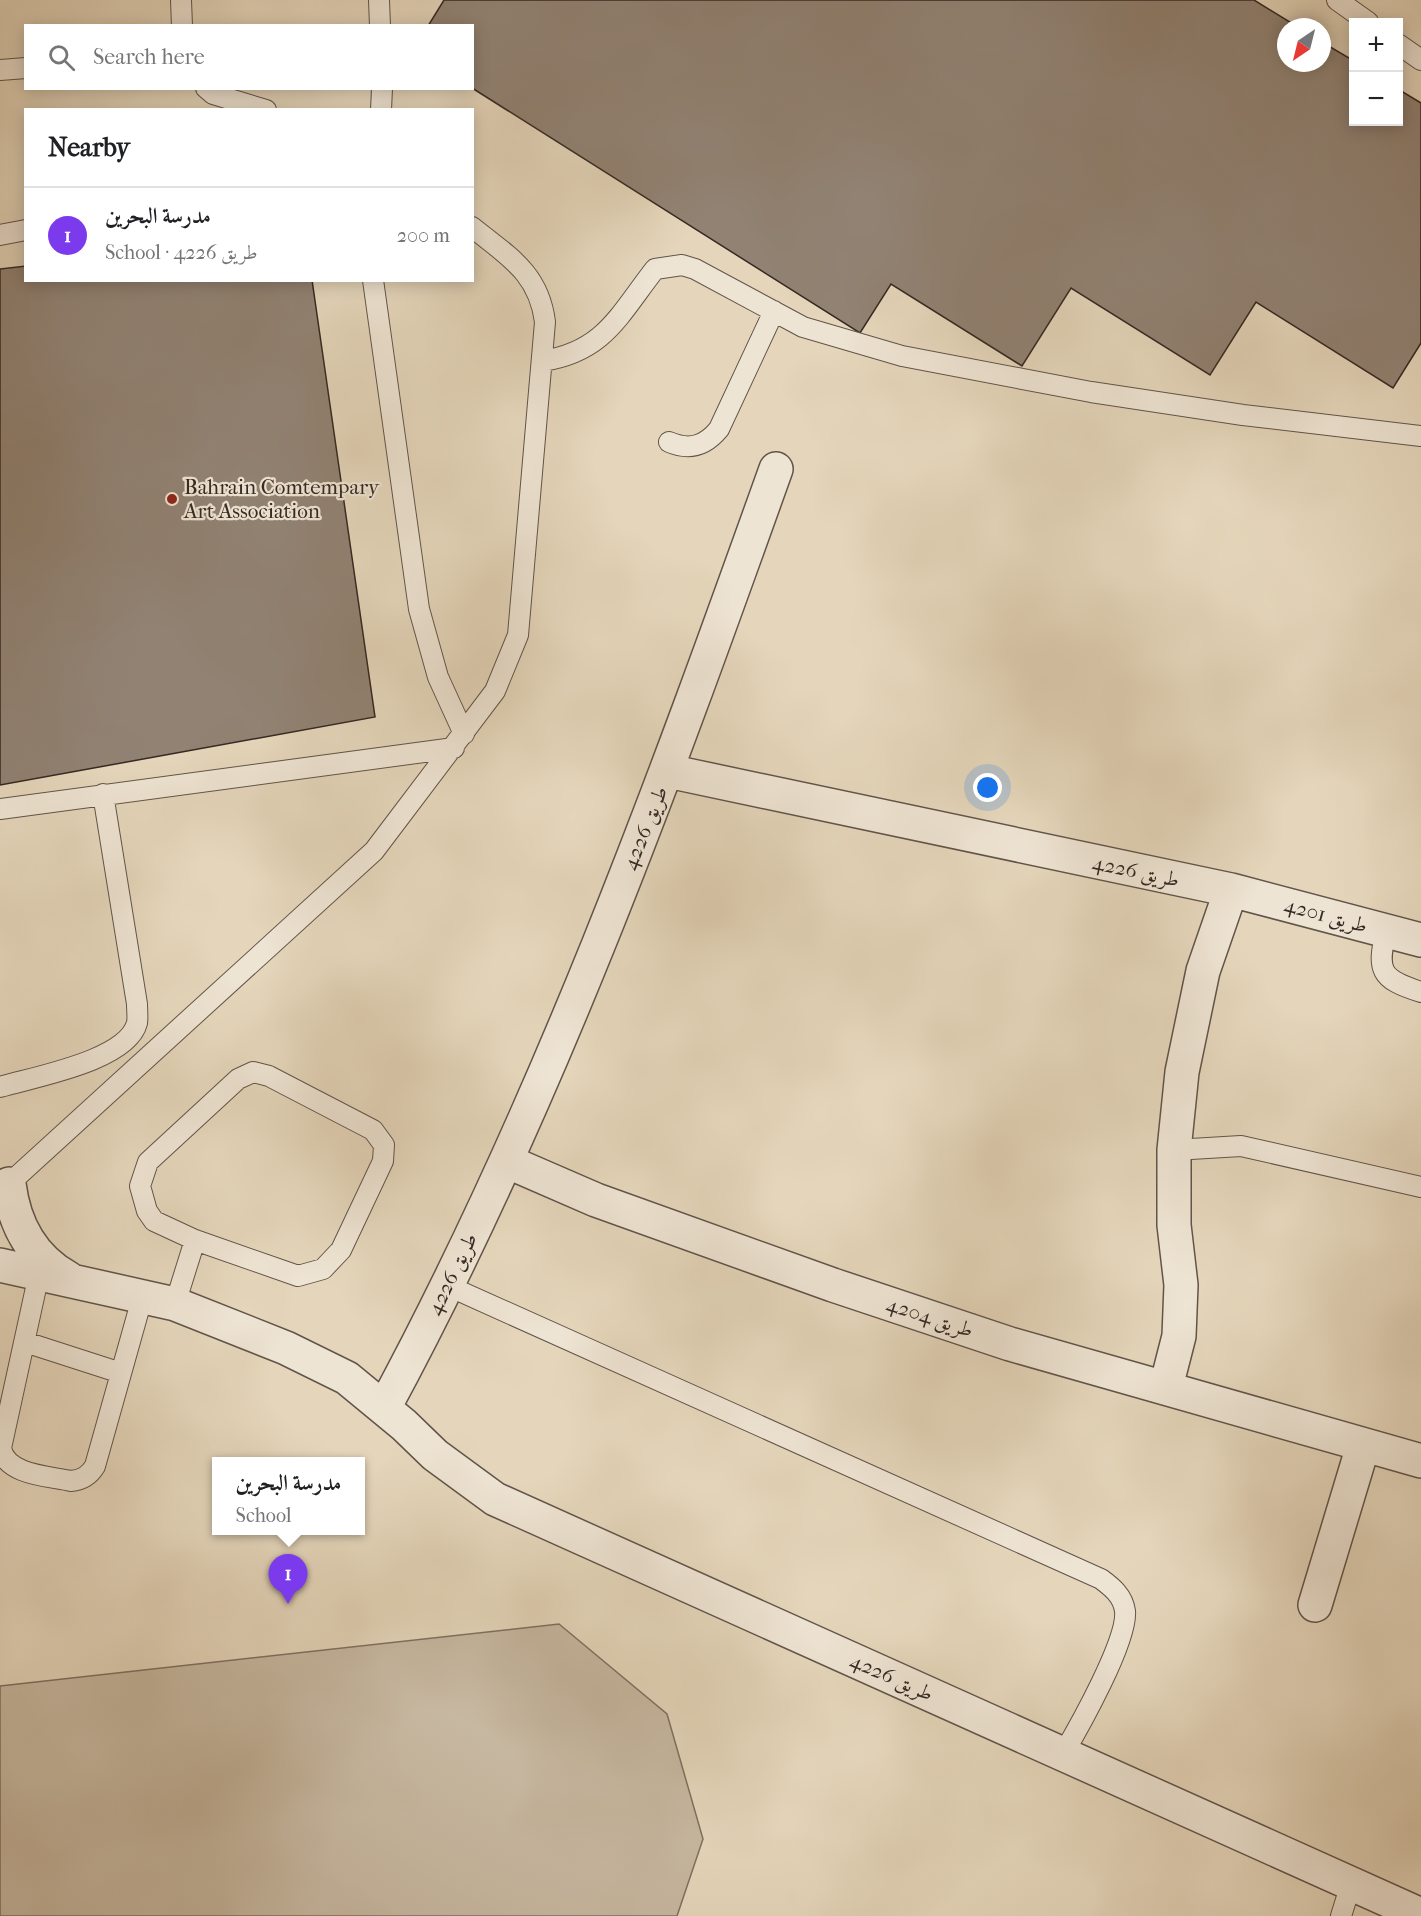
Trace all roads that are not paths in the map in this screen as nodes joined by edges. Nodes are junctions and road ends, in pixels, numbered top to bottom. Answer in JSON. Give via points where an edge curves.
{"nodes":[{"id":1,"x":181,"y":0,"type":"edge"},
{"id":2,"x":379,"y":0,"type":"edge"},
{"id":3,"x":1337,"y":0,"type":"edge"},
{"id":4,"x":1362,"y":18,"type":"edge"},
{"id":5,"x":182,"y":24,"type":"edge"},
{"id":6,"x":380,"y":24,"type":"edge"},
{"id":7,"x":1403,"y":47,"type":"edge"},
{"id":8,"x":1421,"y":60,"type":"edge"},
{"id":9,"x":24,"y":69,"type":"edge"},
{"id":10,"x":0,"y":70,"type":"edge"},
{"id":11,"x":208,"y":90,"type":"edge"},
{"id":12,"x":382,"y":90,"type":"edge"},
{"id":13,"x":259,"y":108,"type":"edge"},
{"id":14,"x":381,"y":108,"type":"edge"},
{"id":15,"x":474,"y":229,"type":"edge"},
{"id":16,"x":24,"y":230,"type":"edge"},
{"id":17,"x":0,"y":235,"type":"edge"},
{"id":18,"x":373,"y":282,"type":"edge"},
{"id":19,"x":774,"y":311,"type":"junction"},
{"id":20,"x":542,"y":361,"type":"junction"},
{"id":21,"x":1421,"y":436,"type":"edge"},
{"id":22,"x":669,"y":442,"type":"dead end"},
{"id":23,"x":776,"y":469,"type":"dead end"},
{"id":24,"x":459,"y":741,"type":"junction"},
{"id":25,"x":668,"y":771,"type":"junction"},
{"id":26,"x":104,"y":794,"type":"junction"},
{"id":27,"x":0,"y":809,"type":"edge"},
{"id":28,"x":1231,"y":890,"type":"junction"},
{"id":29,"x":1386,"y":931,"type":"junction"},
{"id":30,"x":1421,"y":940,"type":"edge"},
{"id":31,"x":1421,"y":992,"type":"edge"},
{"id":32,"x":0,"y":1087,"type":"edge"},
{"id":33,"x":1174,"y":1150,"type":"junction"},
{"id":34,"x":506,"y":1161,"type":"junction"},
{"id":35,"x":1421,"y":1187,"type":"edge"},
{"id":36,"x":4,"y":1188,"type":"edge"},
{"id":37,"x":195,"y":1240,"type":"junction"},
{"id":38,"x":0,"y":1265,"type":"edge"},
{"id":39,"x":39,"y":1274,"type":"junction"},
{"id":40,"x":77,"y":1283,"type":"junction"},
{"id":41,"x":446,"y":1285,"type":"junction"},
{"id":42,"x":143,"y":1295,"type":"junction"},
{"id":43,"x":175,"y":1304,"type":"junction"},
{"id":44,"x":25,"y":1342,"type":"junction"},
{"id":45,"x":121,"y":1373,"type":"junction"},
{"id":46,"x":1166,"y":1387,"type":"junction"},
{"id":47,"x":384,"y":1408,"type":"junction"},
{"id":48,"x":1363,"y":1446,"type":"junction"},
{"id":49,"x":1421,"y":1461,"type":"edge"},
{"id":50,"x":1315,"y":1605,"type":"dead end"},
{"id":51,"x":1063,"y":1754,"type":"junction"},
{"id":52,"x":1351,"y":1884,"type":"junction"},
{"id":53,"x":1341,"y":1916,"type":"edge"},
{"id":54,"x":1421,"y":1916,"type":"edge"}],
"edges":[{"from":1,"to":5,"type":"lane"},
{"from":2,"to":6,"type":"lane"},
{"from":3,"to":4,"type":"lane"},
{"from":7,"to":8,"type":"lane"},
{"from":9,"to":10,"type":"lane"},
{"from":11,"to":13,"type":"lane"},
{"from":12,"to":14,"type":"lane"},
{"from":15,"to":20,"type":"lane","name":"طريق 4226","via":[[523,270],[539,294],[545,322]]},
{"from":16,"to":17,"type":"lane"},
{"from":18,"to":24,"type":"lane","via":[[419,609]]},
{"from":19,"to":20,"type":"lane","via":[[695,269],[668,266],[655,270],[602,337],[563,358]]},
{"from":19,"to":21,"type":"lane","via":[[802,327],[931,361],[1092,392]]},
{"from":19,"to":22,"type":"lane","via":[[711,439],[691,448]]},
{"from":20,"to":24,"type":"lane","name":"طريق 4226","via":[[518,636],[495,691]]},
{"from":23,"to":25,"type":"street"},
{"from":24,"to":26,"type":"lane"},
{"from":24,"to":36,"type":"lane","name":"طريق 4226","via":[[374,851]]},
{"from":25,"to":28,"type":"street","name":"طريق 4226"},
{"from":25,"to":34,"type":"street","name":"طريق 4226","via":[[573,1010]]},
{"from":26,"to":27,"type":"lane"},
{"from":26,"to":32,"type":"lane","via":[[137,1024],[128,1037],[105,1055]]},
{"from":28,"to":29,"type":"street","name":"طريق 4201"},
{"from":28,"to":33,"type":"street","via":[[1203,972],[1182,1072]]},
{"from":29,"to":30,"type":"street","name":"طريق 4201"},
{"from":29,"to":31,"type":"lane","via":[[1379,960],[1381,968],[1386,975]]},
{"from":33,"to":35,"type":"lane","via":[[1241,1146]]},
{"from":33,"to":46,"type":"street","via":[[1179,1336]]},
{"from":34,"to":41,"type":"street","name":"طريق 4226"},
{"from":34,"to":46,"type":"street","name":"طريق 4204","via":[[596,1200],[833,1285],[1010,1344]]},
{"from":36,"to":40,"type":"street","name":"طريق 4226","via":[[26,1239],[40,1257]]},
{"from":37,"to":37,"type":"lane","via":[[286,1273],[310,1275],[322,1269],[341,1250],[383,1161],[380,1137],[270,1076],[245,1074],[148,1162],[143,1174],[142,1199],[154,1221]]},
{"from":37,"to":43,"type":"lane"},
{"from":38,"to":39,"type":"street","name":"طريق 4226"},
{"from":39,"to":40,"type":"street","name":"طريق 4226"},
{"from":39,"to":44,"type":"lane"},
{"from":40,"to":42,"type":"street","name":"طريق 4226"},
{"from":41,"to":47,"type":"street","name":"طريق 4226"},
{"from":41,"to":51,"type":"lane","via":[[1112,1587],[1125,1611],[1124,1624],[1095,1696]]},
{"from":42,"to":43,"type":"street","name":"طريق 4226"},
{"from":42,"to":45,"type":"lane"},
{"from":43,"to":47,"type":"street","name":"طريق 4226","via":[[286,1348],[347,1378]]},
{"from":44,"to":45,"type":"lane"},
{"from":44,"to":45,"type":"lane","via":[[1,1448],[4,1460],[15,1468],[71,1481],[88,1475],[95,1466]]},
{"from":46,"to":48,"type":"street","name":"طريق 4204"},
{"from":47,"to":51,"type":"street","name":"طريق 4226","via":[[435,1455],[495,1499]]},
{"from":48,"to":49,"type":"street","name":"طريق 4204"},
{"from":48,"to":50,"type":"street"},
{"from":51,"to":52,"type":"street","name":"طريق 4226"},
{"from":52,"to":53,"type":"lane"},
{"from":52,"to":54,"type":"street","name":"طريق 4226"}]}
